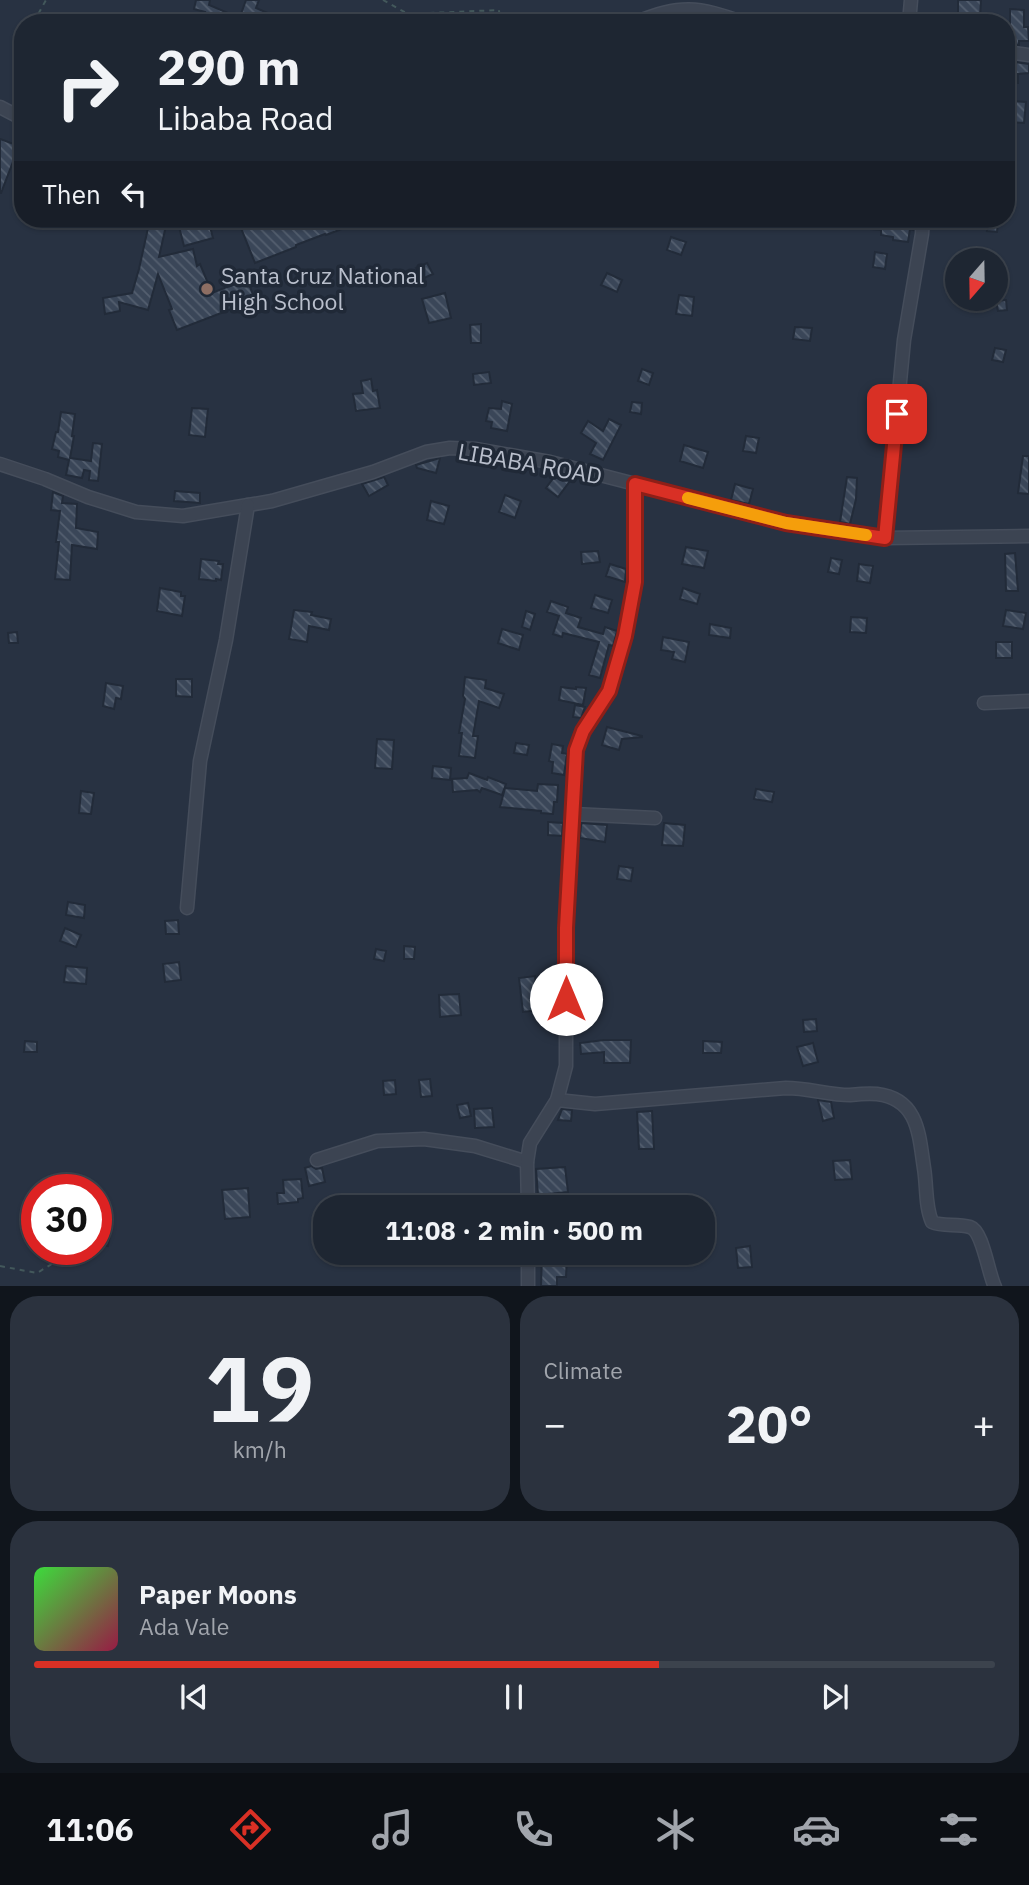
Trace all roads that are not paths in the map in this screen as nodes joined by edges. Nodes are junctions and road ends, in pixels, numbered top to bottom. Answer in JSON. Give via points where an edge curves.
{"nodes":[{"id":1,"x":657,"y":14,"type":"edge"},
{"id":2,"x":718,"y":14,"type":"edge"},
{"id":3,"x":922,"y":228,"type":"edge"},
{"id":4,"x":0,"y":464,"type":"edge"},
{"id":5,"x":635,"y":484,"type":"junction"},
{"id":6,"x":248,"y":505,"type":"junction"},
{"id":7,"x":1029,"y":536,"type":"edge"},
{"id":8,"x":885,"y":538,"type":"junction"},
{"id":9,"x":1029,"y":701,"type":"edge"},
{"id":10,"x":984,"y":703,"type":"dead end"},
{"id":11,"x":573,"y":814,"type":"junction"},
{"id":12,"x":655,"y":818,"type":"dead end"},
{"id":13,"x":187,"y":908,"type":"dead end"},
{"id":14,"x":557,"y":1100,"type":"junction"},
{"id":15,"x":317,"y":1160,"type":"dead end"},
{"id":16,"x":527,"y":1162,"type":"junction"},
{"id":17,"x":528,"y":1195,"type":"edge"},
{"id":18,"x":528,"y":1265,"type":"edge"},
{"id":19,"x":528,"y":1286,"type":"edge"},
{"id":20,"x":995,"y":1286,"type":"edge"}],
"edges":[{"from":1,"to":2,"type":"street","via":[[688,8]]},
{"from":3,"to":8,"type":"street","via":[[904,340]]},
{"from":4,"to":6,"type":"street","name":"LIBABA ROAD","via":[[136,512],[183,516]]},
{"from":5,"to":6,"type":"street","name":"LIBABA ROAD","via":[[550,462],[450,448]]},
{"from":5,"to":8,"type":"street","name":"LIBABA ROAD","via":[[786,523]]},
{"from":5,"to":11,"type":"street","via":[[635,582],[609,691],[576,750]]},
{"from":6,"to":13,"type":"street","via":[[200,761]]},
{"from":7,"to":8,"type":"street","name":"LIBABA ROAD"},
{"from":9,"to":10,"type":"street"},
{"from":11,"to":12,"type":"street"},
{"from":11,"to":14,"type":"street","via":[[566,928],[566,1066]]},
{"from":14,"to":16,"type":"street","via":[[530,1143]]},
{"from":14,"to":20,"type":"street","via":[[595,1104],[786,1088],[890,1097],[906,1106],[914,1119],[930,1219],[975,1229]]},
{"from":15,"to":16,"type":"street","via":[[377,1141],[424,1139],[475,1146]]},
{"from":16,"to":17,"type":"street"},
{"from":18,"to":19,"type":"street"}]}
